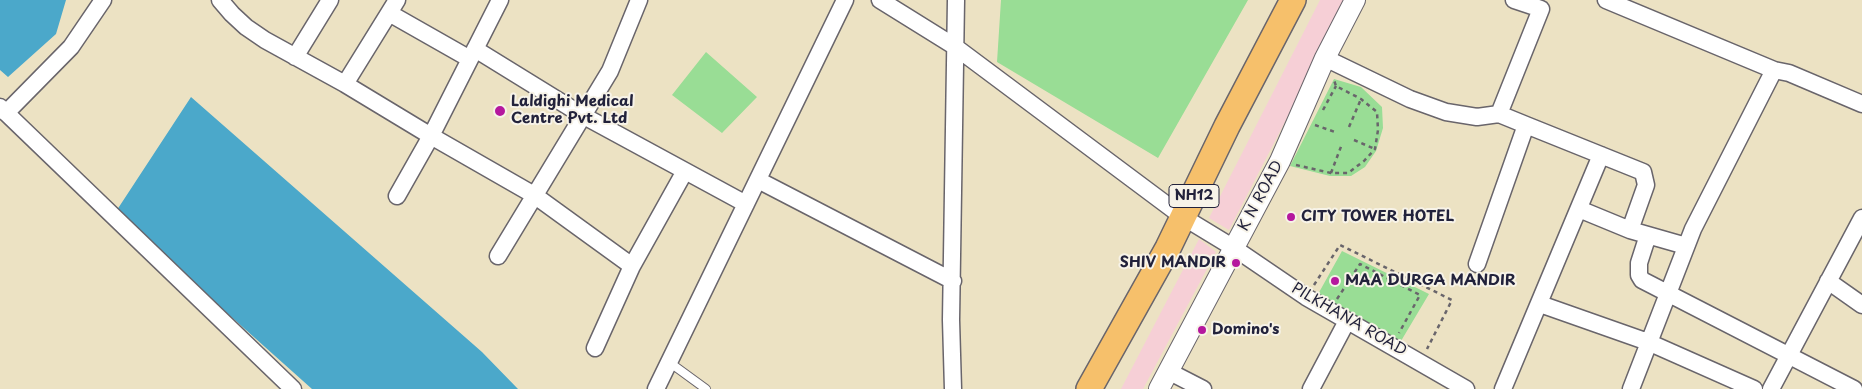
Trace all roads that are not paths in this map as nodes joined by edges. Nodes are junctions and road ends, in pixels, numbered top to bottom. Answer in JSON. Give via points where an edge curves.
{"nodes":[{"id":1,"x":103,"y":0,"type":"edge"},
{"id":2,"x":220,"y":0,"type":"edge"},
{"id":3,"x":330,"y":0,"type":"edge"},
{"id":4,"x":500,"y":0,"type":"edge"},
{"id":5,"x":639,"y":0,"type":"edge"},
{"id":6,"x":845,"y":0,"type":"edge"},
{"id":7,"x":880,"y":0,"type":"edge"},
{"id":8,"x":956,"y":0,"type":"edge"},
{"id":9,"x":1293,"y":0,"type":"edge"},
{"id":10,"x":1356,"y":0,"type":"edge"},
{"id":11,"x":1514,"y":0,"type":"edge"},
{"id":12,"x":1606,"y":0,"type":"edge"},
{"id":13,"x":1543,"y":5,"type":"edge"},
{"id":14,"x":393,"y":7,"type":"edge"},
{"id":15,"x":954,"y":46,"type":"junction"},
{"id":16,"x":472,"y":54,"type":"junction"},
{"id":17,"x":295,"y":57,"type":"junction"},
{"id":18,"x":1325,"y":58,"type":"junction"},
{"id":19,"x":1774,"y":70,"type":"junction"},
{"id":20,"x":345,"y":84,"type":"junction"},
{"id":21,"x":1862,"y":104,"type":"edge"},
{"id":22,"x":3,"y":110,"type":"edge"},
{"id":23,"x":1499,"y":114,"type":"junction"},
{"id":24,"x":582,"y":115,"type":"junction"},
{"id":25,"x":1526,"y":126,"type":"junction"},
{"id":26,"x":431,"y":136,"type":"junction"},
{"id":27,"x":1601,"y":154,"type":"junction"},
{"id":28,"x":686,"y":172,"type":"junction"},
{"id":29,"x":758,"y":180,"type":"junction"},
{"id":30,"x":534,"y":195,"type":"junction"},
{"id":31,"x":397,"y":196,"type":"dead end"},
{"id":32,"x":746,"y":204,"type":"junction"},
{"id":33,"x":1579,"y":209,"type":"junction"},
{"id":34,"x":1183,"y":217,"type":"junction"},
{"id":35,"x":1862,"y":218,"type":"edge"},
{"id":36,"x":1630,"y":230,"type":"junction"},
{"id":37,"x":1648,"y":235,"type":"junction"},
{"id":38,"x":1686,"y":246,"type":"junction"},
{"id":39,"x":1234,"y":248,"type":"junction"},
{"id":40,"x":498,"y":256,"type":"dead end"},
{"id":41,"x":1477,"y":264,"type":"dead end"},
{"id":42,"x":632,"y":266,"type":"junction"},
{"id":43,"x":953,"y":280,"type":"junction"},
{"id":44,"x":1828,"y":281,"type":"junction"},
{"id":45,"x":1668,"y":294,"type":"junction"},
{"id":46,"x":1540,"y":304,"type":"junction"},
{"id":47,"x":1862,"y":304,"type":"edge"},
{"id":48,"x":1347,"y":321,"type":"junction"},
{"id":49,"x":1648,"y":342,"type":"junction"},
{"id":50,"x":595,"y":348,"type":"dead end"},
{"id":51,"x":1789,"y":355,"type":"junction"},
{"id":52,"x":669,"y":361,"type":"junction"},
{"id":53,"x":1168,"y":372,"type":"junction"},
{"id":54,"x":293,"y":389,"type":"edge"},
{"id":55,"x":656,"y":389,"type":"edge"},
{"id":56,"x":706,"y":389,"type":"edge"},
{"id":57,"x":953,"y":389,"type":"edge"},
{"id":58,"x":1089,"y":389,"type":"edge"},
{"id":59,"x":1159,"y":389,"type":"edge"},
{"id":60,"x":1203,"y":389,"type":"edge"},
{"id":61,"x":1311,"y":389,"type":"edge"},
{"id":62,"x":1466,"y":389,"type":"edge"},
{"id":63,"x":1504,"y":389,"type":"edge"},
{"id":64,"x":1630,"y":389,"type":"edge"},
{"id":65,"x":1754,"y":389,"type":"edge"},
{"id":66,"x":1771,"y":389,"type":"edge"},
{"id":67,"x":1854,"y":389,"type":"edge"}],
"edges":[{"from":1,"to":22,"type":"street","via":[[71,47]]},
{"from":2,"to":17,"type":"street","via":[[246,27]]},
{"from":3,"to":17,"type":"street"},
{"from":4,"to":16,"type":"street"},
{"from":5,"to":24,"type":"street","via":[[610,71]]},
{"from":6,"to":29,"type":"street"},
{"from":7,"to":15,"type":"street","name":"PILKHANA ROAD"},
{"from":8,"to":15,"type":"street"},
{"from":9,"to":34,"type":"main road","number":"NH12"},
{"from":10,"to":18,"type":"street","name":"K N ROAD"},
{"from":11,"to":13,"type":"street"},
{"from":12,"to":19,"type":"street"},
{"from":13,"to":23,"type":"street"},
{"from":14,"to":16,"type":"street"},
{"from":14,"to":20,"type":"street"},
{"from":15,"to":34,"type":"street","name":"PILKHANA ROAD"},
{"from":15,"to":43,"type":"street"},
{"from":16,"to":24,"type":"street"},
{"from":16,"to":26,"type":"street"},
{"from":17,"to":20,"type":"street"},
{"from":18,"to":23,"type":"street","via":[[1446,112],[1477,117]]},
{"from":18,"to":39,"type":"street","name":"K N ROAD","via":[[1280,161]]},
{"from":19,"to":21,"type":"street","via":[[1789,73]]},
{"from":19,"to":38,"type":"street"},
{"from":20,"to":26,"type":"street"},
{"from":22,"to":54,"type":"street"},
{"from":23,"to":25,"type":"street"},
{"from":24,"to":28,"type":"street"},
{"from":24,"to":30,"type":"street"},
{"from":25,"to":27,"type":"street"},
{"from":25,"to":41,"type":"street"},
{"from":26,"to":30,"type":"street"},
{"from":26,"to":31,"type":"street"},
{"from":27,"to":33,"type":"street"},
{"from":27,"to":36,"type":"street","via":[[1640,169],[1645,176],[1646,185]]},
{"from":28,"to":32,"type":"street"},
{"from":28,"to":42,"type":"street"},
{"from":29,"to":32,"type":"street"},
{"from":29,"to":43,"type":"street"},
{"from":30,"to":40,"type":"street"},
{"from":30,"to":42,"type":"street"},
{"from":32,"to":52,"type":"street"},
{"from":33,"to":36,"type":"street"},
{"from":33,"to":46,"type":"street"},
{"from":34,"to":39,"type":"street","name":"PILKHANA ROAD"},
{"from":34,"to":58,"type":"main road","number":"NH12"},
{"from":35,"to":44,"type":"street"},
{"from":36,"to":37,"type":"street"},
{"from":37,"to":38,"type":"street"},
{"from":37,"to":45,"type":"street","via":[[1639,263],[1639,275],[1642,280]]},
{"from":38,"to":45,"type":"street"},
{"from":39,"to":48,"type":"street","name":"PILKHANA ROAD"},
{"from":39,"to":53,"type":"street","name":"K N ROAD"},
{"from":42,"to":50,"type":"street"},
{"from":43,"to":57,"type":"street"},
{"from":44,"to":47,"type":"street"},
{"from":44,"to":51,"type":"street"},
{"from":45,"to":49,"type":"street"},
{"from":45,"to":51,"type":"street"},
{"from":46,"to":49,"type":"street"},
{"from":46,"to":63,"type":"street"},
{"from":48,"to":61,"type":"street"},
{"from":48,"to":62,"type":"street","name":"PILKHANA ROAD"},
{"from":49,"to":64,"type":"street"},
{"from":49,"to":65,"type":"street"},
{"from":51,"to":66,"type":"street"},
{"from":51,"to":67,"type":"street"},
{"from":52,"to":55,"type":"street"},
{"from":52,"to":56,"type":"lane"},
{"from":53,"to":59,"type":"street","name":"K N ROAD"},
{"from":53,"to":60,"type":"street"}]}
